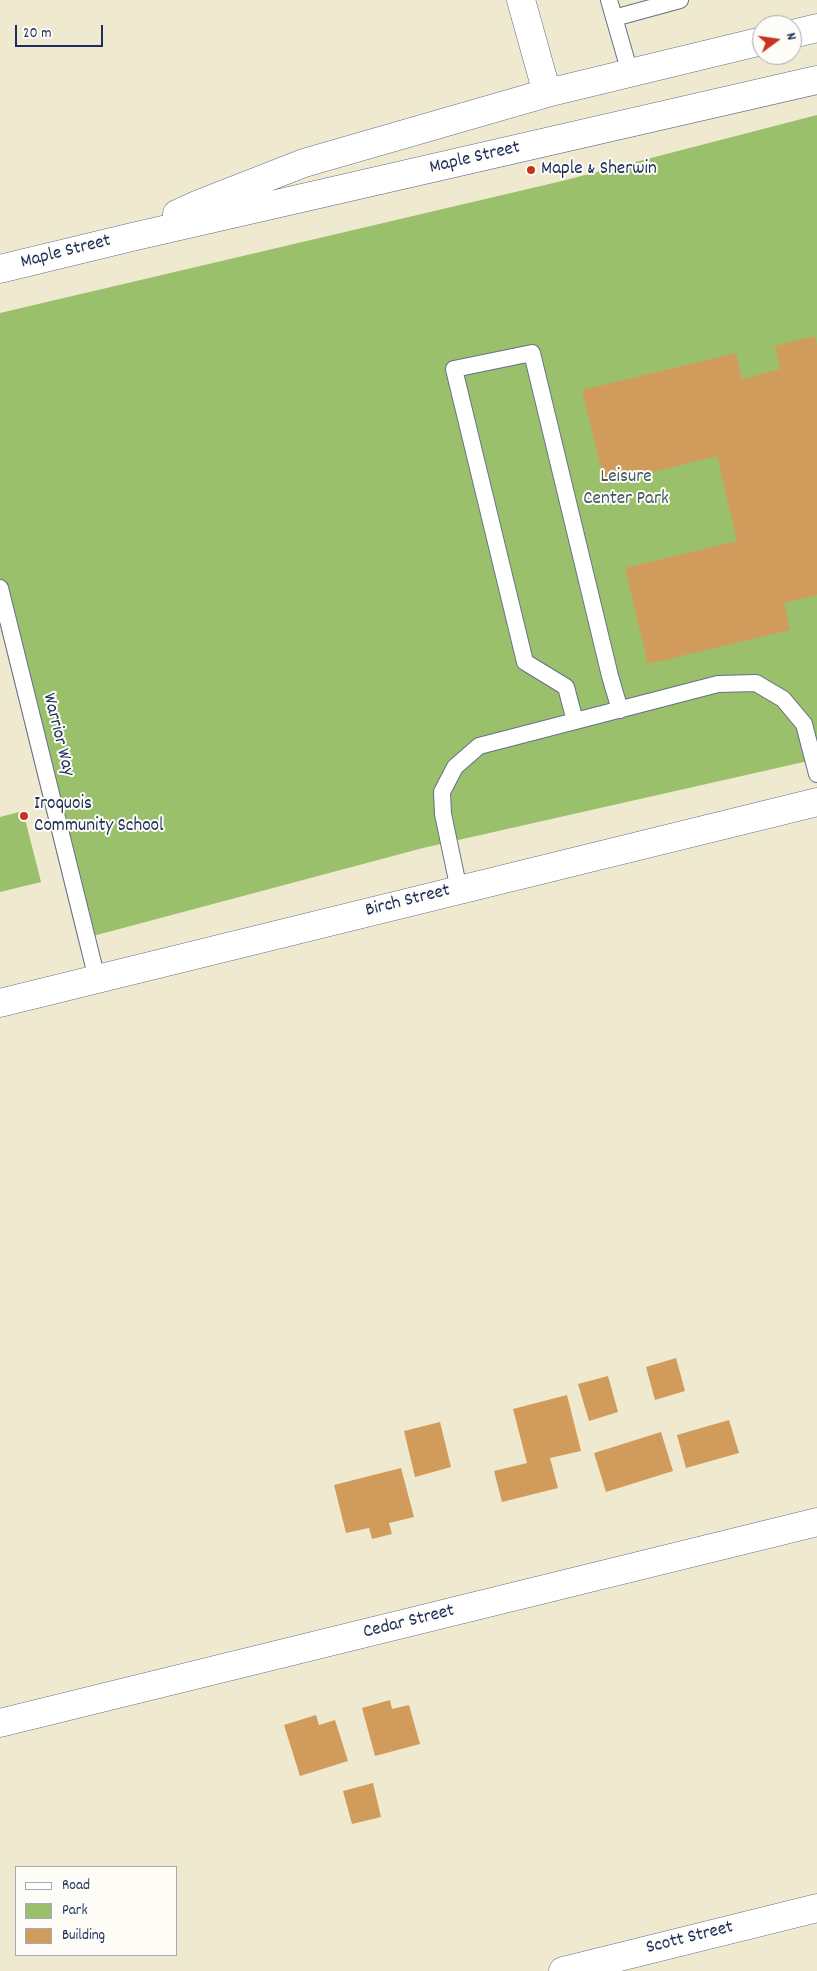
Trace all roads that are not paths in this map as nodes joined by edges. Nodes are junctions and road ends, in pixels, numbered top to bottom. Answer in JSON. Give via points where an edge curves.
{"nodes":[{"id":1,"x":521,"y":0,"type":"edge"},
{"id":2,"x":609,"y":0,"type":"edge"},
{"id":3,"x":680,"y":0,"type":"edge"},
{"id":4,"x":614,"y":18,"type":"junction"},
{"id":5,"x":817,"y":28,"type":"edge"},
{"id":6,"x":802,"y":32,"type":"edge"},
{"id":7,"x":752,"y":43,"type":"edge"},
{"id":8,"x":630,"y":73,"type":"junction"},
{"id":9,"x":817,"y":80,"type":"edge"},
{"id":10,"x":547,"y":93,"type":"junction"},
{"id":11,"x":132,"y":237,"type":"junction"},
{"id":12,"x":0,"y":270,"type":"edge"},
{"id":13,"x":0,"y":588,"type":"edge"},
{"id":14,"x":620,"y":710,"type":"junction"},
{"id":15,"x":575,"y":721,"type":"junction"},
{"id":16,"x":817,"y":774,"type":"edge"},
{"id":17,"x":817,"y":802,"type":"edge"},
{"id":18,"x":460,"y":890,"type":"junction"},
{"id":19,"x":97,"y":979,"type":"junction"},
{"id":20,"x":0,"y":1003,"type":"edge"},
{"id":21,"x":817,"y":1522,"type":"edge"},
{"id":22,"x":0,"y":1723,"type":"edge"},
{"id":23,"x":817,"y":1908,"type":"edge"},
{"id":24,"x":643,"y":1961,"type":"edge"},
{"id":25,"x":563,"y":1971,"type":"edge"}],
"edges":[{"from":1,"to":10,"type":"street"},
{"from":2,"to":4,"type":"lane"},
{"from":3,"to":4,"type":"lane"},
{"from":4,"to":8,"type":"lane"},
{"from":5,"to":6,"type":"street"},
{"from":7,"to":8,"type":"street","name":"Maple Street"},
{"from":8,"to":10,"type":"street","name":"Maple Street"},
{"from":9,"to":11,"type":"street","name":"Maple Street"},
{"from":10,"to":11,"type":"street","name":"Maple Street","via":[[304,163],[199,204]]},
{"from":11,"to":12,"type":"street","name":"Maple Street"},
{"from":13,"to":19,"type":"lane","name":"Warrior Way"},
{"from":14,"to":15,"type":"lane"},
{"from":14,"to":15,"type":"lane","via":[[532,353],[454,368],[525,662],[566,687]]},
{"from":14,"to":16,"type":"lane","via":[[718,684],[756,683],[783,699],[804,724]]},
{"from":15,"to":18,"type":"lane","via":[[479,746],[455,767],[442,792],[443,814]]},
{"from":17,"to":18,"type":"street","name":"Birch Street"},
{"from":18,"to":19,"type":"street","name":"Birch Street"},
{"from":19,"to":20,"type":"street","name":"Birch Street"},
{"from":21,"to":22,"type":"street","name":"Cedar Street"},
{"from":23,"to":24,"type":"street","name":"Scott Street"},
{"from":24,"to":25,"type":"street","name":"Scott Street"}]}
